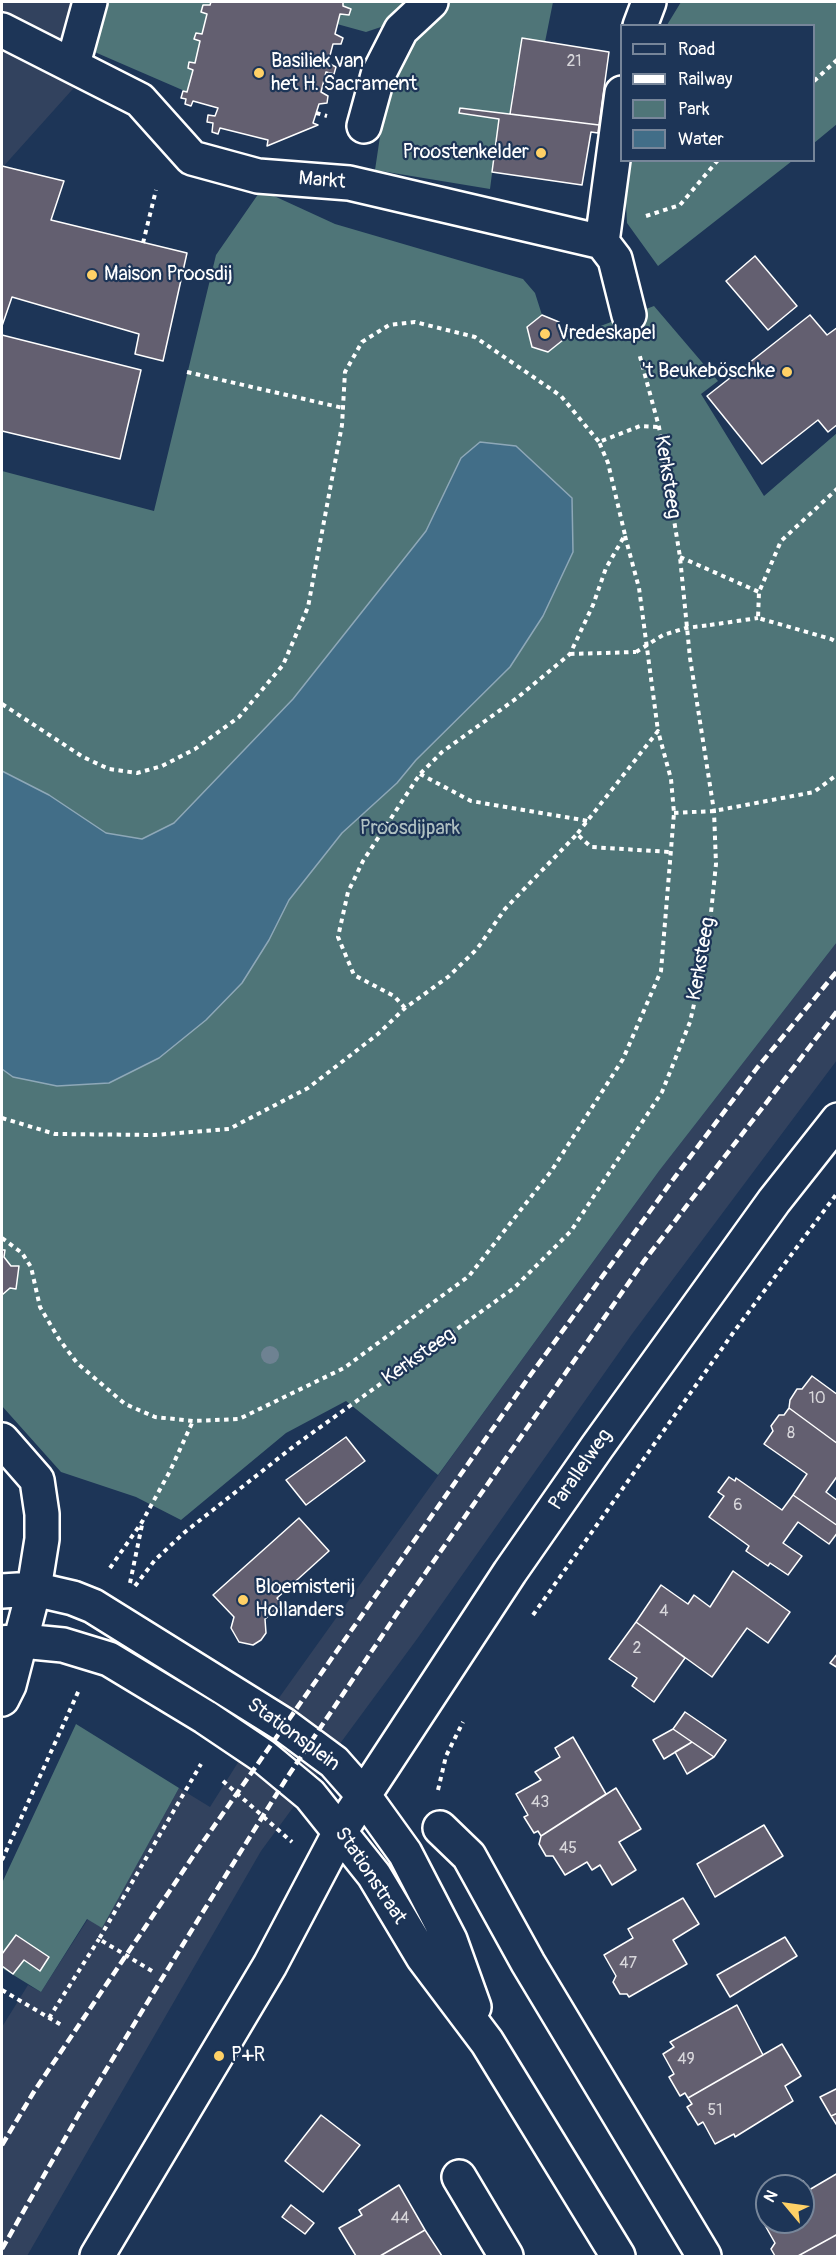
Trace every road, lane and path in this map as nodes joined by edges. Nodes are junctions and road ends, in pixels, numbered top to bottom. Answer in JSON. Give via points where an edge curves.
{"nodes":[{"id":1,"x":90,"y":2,"type":"edge"},
{"id":2,"x":430,"y":2,"type":"edge"},
{"id":3,"x":649,"y":2,"type":"edge"},
{"id":4,"x":641,"y":24,"type":"edge"},
{"id":5,"x":2,"y":30,"type":"edge"},
{"id":6,"x":837,"y":59,"type":"edge"},
{"id":7,"x":73,"y":64,"type":"junction"},
{"id":8,"x":815,"y":79,"type":"edge"},
{"id":9,"x":620,"y":101,"type":"edge"},
{"id":10,"x":364,"y":126,"type":"dead end"},
{"id":11,"x":715,"y":162,"type":"edge"},
{"id":12,"x":156,"y":190,"type":"dead end"},
{"id":13,"x":637,"y":219,"type":"dead end"},
{"id":14,"x":143,"y":243,"type":"dead end"},
{"id":15,"x":602,"y":243,"type":"junction"},
{"id":16,"x":629,"y":315,"type":"joint"},
{"id":17,"x":187,"y":372,"type":"dead end"},
{"id":18,"x":343,"y":408,"type":"junction"},
{"id":19,"x":659,"y":427,"type":"junction"},
{"id":20,"x":599,"y":442,"type":"junction"},
{"id":21,"x":837,"y":488,"type":"edge"},
{"id":22,"x":625,"y":535,"type":"junction"},
{"id":23,"x":680,"y":557,"type":"junction"},
{"id":24,"x":759,"y":592,"type":"junction"},
{"id":25,"x":758,"y":618,"type":"junction"},
{"id":26,"x":837,"y":644,"type":"edge"},
{"id":27,"x":570,"y":654,"type":"junction"},
{"id":28,"x":2,"y":704,"type":"edge"},
{"id":29,"x":658,"y":731,"type":"junction"},
{"id":30,"x":420,"y":774,"type":"junction"},
{"id":31,"x":837,"y":774,"type":"edge"},
{"id":32,"x":714,"y":811,"type":"junction"},
{"id":33,"x":674,"y":813,"type":"junction"},
{"id":34,"x":588,"y":821,"type":"junction"},
{"id":35,"x":577,"y":834,"type":"junction"},
{"id":36,"x":670,"y":852,"type":"junction"},
{"id":37,"x":405,"y":1008,"type":"junction"},
{"id":38,"x":2,"y":1118,"type":"edge"},
{"id":39,"x":837,"y":1120,"type":"edge"},
{"id":40,"x":837,"y":1192,"type":"edge"},
{"id":41,"x":2,"y":1238,"type":"edge"},
{"id":42,"x":193,"y":1421,"type":"junction"},
{"id":43,"x":2,"y":1440,"type":"edge"},
{"id":44,"x":142,"y":1522,"type":"junction"},
{"id":45,"x":110,"y":1568,"type":"dead end"},
{"id":46,"x":129,"y":1585,"type":"dead end"},
{"id":47,"x":34,"y":1589,"type":"junction"},
{"id":48,"x":2,"y":1591,"type":"edge"},
{"id":49,"x":127,"y":1595,"type":"dead end"},
{"id":50,"x":531,"y":1619,"type":"dead end"},
{"id":51,"x":12,"y":1642,"type":"edge"},
{"id":52,"x":5,"y":1692,"type":"edge"},
{"id":53,"x":89,"y":1697,"type":"dead end"},
{"id":54,"x":466,"y":1717,"type":"dead end"},
{"id":55,"x":446,"y":1756,"type":"dead end"},
{"id":56,"x":191,"y":1757,"type":"dead end"},
{"id":57,"x":201,"y":1764,"type":"junction"},
{"id":58,"x":210,"y":1771,"type":"dead end"},
{"id":59,"x":219,"y":1778,"type":"dead end"},
{"id":60,"x":364,"y":1796,"type":"junction"},
{"id":61,"x":440,"y":1828,"type":"dead end"},
{"id":62,"x":341,"y":1830,"type":"junction"},
{"id":63,"x":2,"y":1860,"type":"edge"},
{"id":64,"x":319,"y":1869,"type":"junction"},
{"id":65,"x":99,"y":1939,"type":"junction"},
{"id":66,"x":152,"y":1971,"type":"dead end"},
{"id":67,"x":2,"y":1990,"type":"edge"},
{"id":68,"x":50,"y":2018,"type":"junction"},
{"id":69,"x":63,"y":2026,"type":"dead end"},
{"id":70,"x":487,"y":2042,"type":"junction"},
{"id":71,"x":459,"y":2177,"type":"dead end"},
{"id":72,"x":96,"y":2256,"type":"edge"},
{"id":73,"x":506,"y":2256,"type":"edge"},
{"id":74,"x":618,"y":2256,"type":"edge"},
{"id":75,"x":704,"y":2256,"type":"edge"}],
"edges":[{"from":1,"to":7,"type":"street"},
{"from":2,"to":10,"type":"street","via":[[400,30],[378,75]]},
{"from":3,"to":4,"type":"street"},
{"from":5,"to":7,"type":"street","name":"Markt"},
{"from":6,"to":8,"type":"path"},
{"from":7,"to":15,"type":"street","name":"Markt","via":[[140,100],[192,158],[258,176],[349,183]]},
{"from":9,"to":15,"type":"street"},
{"from":11,"to":13,"type":"path","via":[[680,206]]},
{"from":12,"to":14,"type":"path"},
{"from":15,"to":16,"type":"street","via":[[615,259]]},
{"from":16,"to":19,"type":"path","name":"Kerksteeg"},
{"from":17,"to":18,"type":"path"},
{"from":18,"to":20,"type":"path","via":[[345,372],[362,342],[389,325],[415,322],[474,337],[561,396]]},
{"from":18,"to":28,"type":"path","via":[[308,607],[283,666],[239,717],[195,749],[162,766],[137,773],[108,769],[82,756]]},
{"from":19,"to":20,"type":"path","via":[[640,426]]},
{"from":19,"to":23,"type":"path","name":"Kerksteeg"},
{"from":20,"to":22,"type":"path","via":[[608,463]]},
{"from":21,"to":24,"type":"path","via":[[781,541]]},
{"from":22,"to":27,"type":"path","via":[[606,568]]},
{"from":22,"to":29,"type":"path","via":[[639,588]]},
{"from":23,"to":24,"type":"path"},
{"from":23,"to":32,"type":"path","name":"Kerksteeg","via":[[690,658]]},
{"from":24,"to":25,"type":"path"},
{"from":25,"to":26,"type":"path"},
{"from":25,"to":27,"type":"path","bridge":true,"via":[[686,628],[663,635],[636,652]]},
{"from":27,"to":30,"type":"path","via":[[442,752]]},
{"from":29,"to":33,"type":"path","via":[[671,779]]},
{"from":29,"to":34,"type":"path"},
{"from":30,"to":34,"type":"path","via":[[471,801]]},
{"from":30,"to":37,"type":"path","via":[[363,861],[348,892],[338,937],[354,975],[394,996]]},
{"from":31,"to":32,"type":"path","via":[[814,792]]},
{"from":32,"to":33,"type":"path"},
{"from":32,"to":49,"type":"path","name":"Kerksteeg","via":[[716,864],[708,942],[690,1022],[662,1092],[572,1231],[514,1288],[294,1446],[185,1532],[155,1560]]},
{"from":33,"to":36,"type":"path"},
{"from":34,"to":35,"type":"path"},
{"from":35,"to":36,"type":"path","via":[[591,846]]},
{"from":35,"to":37,"type":"path","via":[[506,909],[477,949],[448,977]]},
{"from":36,"to":42,"type":"path","via":[[661,971],[623,1059],[552,1170],[469,1276],[344,1368],[239,1419]]},
{"from":37,"to":38,"type":"path","via":[[308,1088],[229,1129],[154,1135],[55,1134]]},
{"from":39,"to":60,"type":"street","name":"Parallelweg","via":[[597,1447]]},
{"from":40,"to":50,"type":"path"},
{"from":41,"to":42,"type":"path","via":[[22,1253],[31,1267],[40,1307],[77,1364],[125,1404],[155,1417]]},
{"from":42,"to":44,"type":"path"},
{"from":43,"to":47,"type":"street","via":[[29,1469],[40,1489],[42,1539]]},
{"from":44,"to":45,"type":"path"},
{"from":44,"to":46,"type":"path"},
{"from":47,"to":48,"type":"street","name":"Stationsplein"},
{"from":47,"to":51,"type":"street"},
{"from":47,"to":60,"type":"street","name":"Stationsplein","via":[[93,1606],[195,1669],[310,1743],[334,1762]]},
{"from":51,"to":52,"type":"street"},
{"from":51,"to":62,"type":"street","name":"Stationstraat","via":[[78,1648],[125,1668],[262,1756],[300,1785]]},
{"from":53,"to":63,"type":"path","via":[[79,1692]]},
{"from":54,"to":55,"type":"path"},
{"from":56,"to":57,"type":"path"},
{"from":57,"to":58,"type":"path"},
{"from":57,"to":65,"type":"path"},
{"from":59,"to":64,"type":"path","name":"Stationstraat"},
{"from":60,"to":62,"type":"street","name":"Parallelweg"},
{"from":60,"to":70,"type":"street","name":"Stationsplein","via":[[426,1890],[450,1940]]},
{"from":61,"to":75,"type":"street","via":[[469,1856],[528,1963]]},
{"from":62,"to":64,"type":"street","name":"Parallelweg"},
{"from":62,"to":70,"type":"street","name":"Stationstraat","via":[[374,1875],[423,1957]]},
{"from":64,"to":72,"type":"street","name":"Parallelweg","via":[[270,1965]]},
{"from":65,"to":66,"type":"path"},
{"from":65,"to":68,"type":"path"},
{"from":67,"to":68,"type":"path"},
{"from":68,"to":69,"type":"path"},
{"from":70,"to":74,"type":"street","name":"Stationstraat"},
{"from":71,"to":73,"type":"street"}]}
